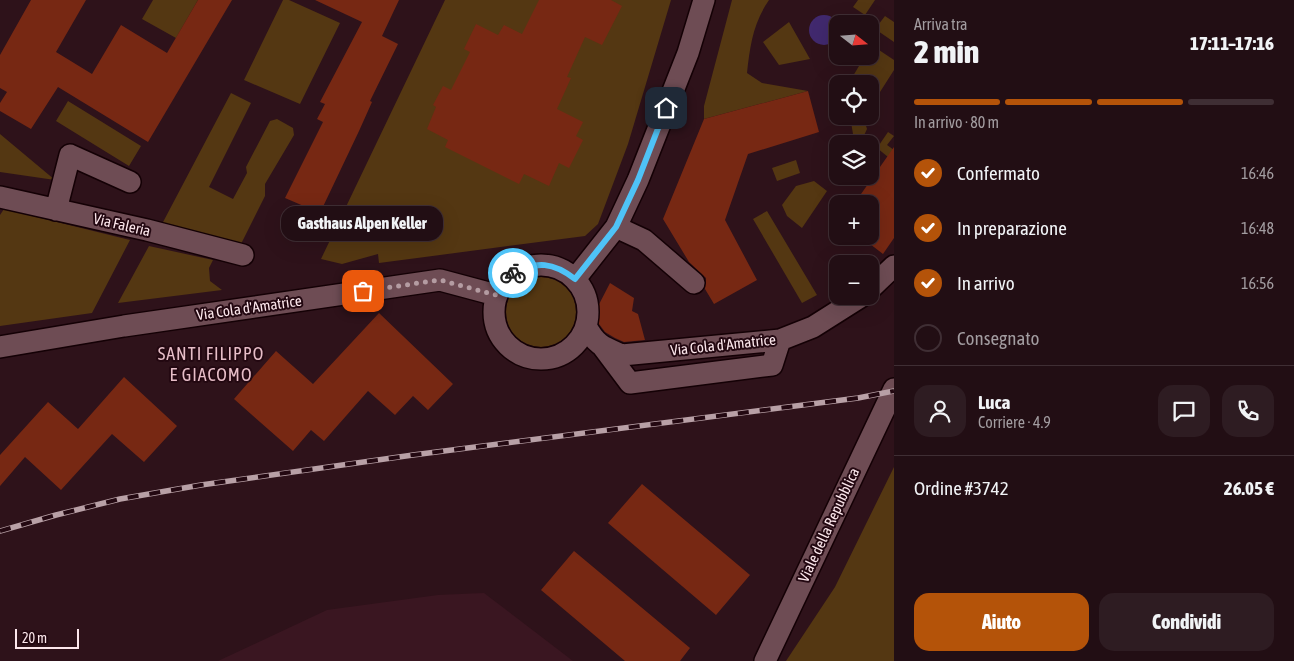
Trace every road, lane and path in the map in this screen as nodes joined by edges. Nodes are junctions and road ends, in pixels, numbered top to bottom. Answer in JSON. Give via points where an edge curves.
{"nodes":[{"id":1,"x":704,"y":0,"type":"edge"},
{"id":2,"x":130,"y":182,"type":"dead end"},
{"id":3,"x":0,"y":197,"type":"edge"},
{"id":4,"x":56,"y":210,"type":"junction"},
{"id":5,"x":616,"y":227,"type":"junction"},
{"id":6,"x":243,"y":255,"type":"dead end"},
{"id":7,"x":894,"y":266,"type":"edge"},
{"id":8,"x":575,"y":279,"type":"junction"},
{"id":9,"x":879,"y":280,"type":"edge"},
{"id":10,"x":694,"y":283,"type":"dead end"},
{"id":11,"x":496,"y":295,"type":"junction"},
{"id":12,"x":848,"y":305,"type":"edge"},
{"id":13,"x":586,"y":326,"type":"junction"},
{"id":14,"x":780,"y":340,"type":"junction"},
{"id":15,"x":0,"y":346,"type":"edge"},
{"id":16,"x":603,"y":347,"type":"junction"},
{"id":17,"x":894,"y":389,"type":"edge"},
{"id":18,"x":765,"y":661,"type":"edge"}],
"edges":[{"from":1,"to":5,"type":"street","via":[[688,53]]},
{"from":2,"to":4,"type":"street","via":[[70,155]]},
{"from":3,"to":4,"type":"street","name":"Via Faleria"},
{"from":4,"to":6,"type":"street","name":"Via Faleria"},
{"from":5,"to":8,"type":"street"},
{"from":5,"to":10,"type":"street","via":[[644,240]]},
{"from":7,"to":9,"type":"street"},
{"from":8,"to":11,"type":"street","via":[[564,270],[538,264],[512,274]]},
{"from":8,"to":13,"type":"street","via":[[584,293],[588,309]]},
{"from":11,"to":13,"type":"street","via":[[493,309],[499,335],[519,354],[546,359],[559,355],[571,348]]},
{"from":11,"to":15,"type":"street","name":"Via Cola d'Amatrice","via":[[440,280]]},
{"from":12,"to":14,"type":"street","name":"Via Cola d'Amatrice","via":[[813,327]]},
{"from":13,"to":16,"type":"street","via":[[593,339]]},
{"from":14,"to":16,"type":"street","name":"Via Cola d'Amatrice","via":[[622,355]]},
{"from":14,"to":16,"type":"street","via":[[772,365],[630,383]]},
{"from":17,"to":18,"type":"street","name":"Viale della Repubblica"}]}
